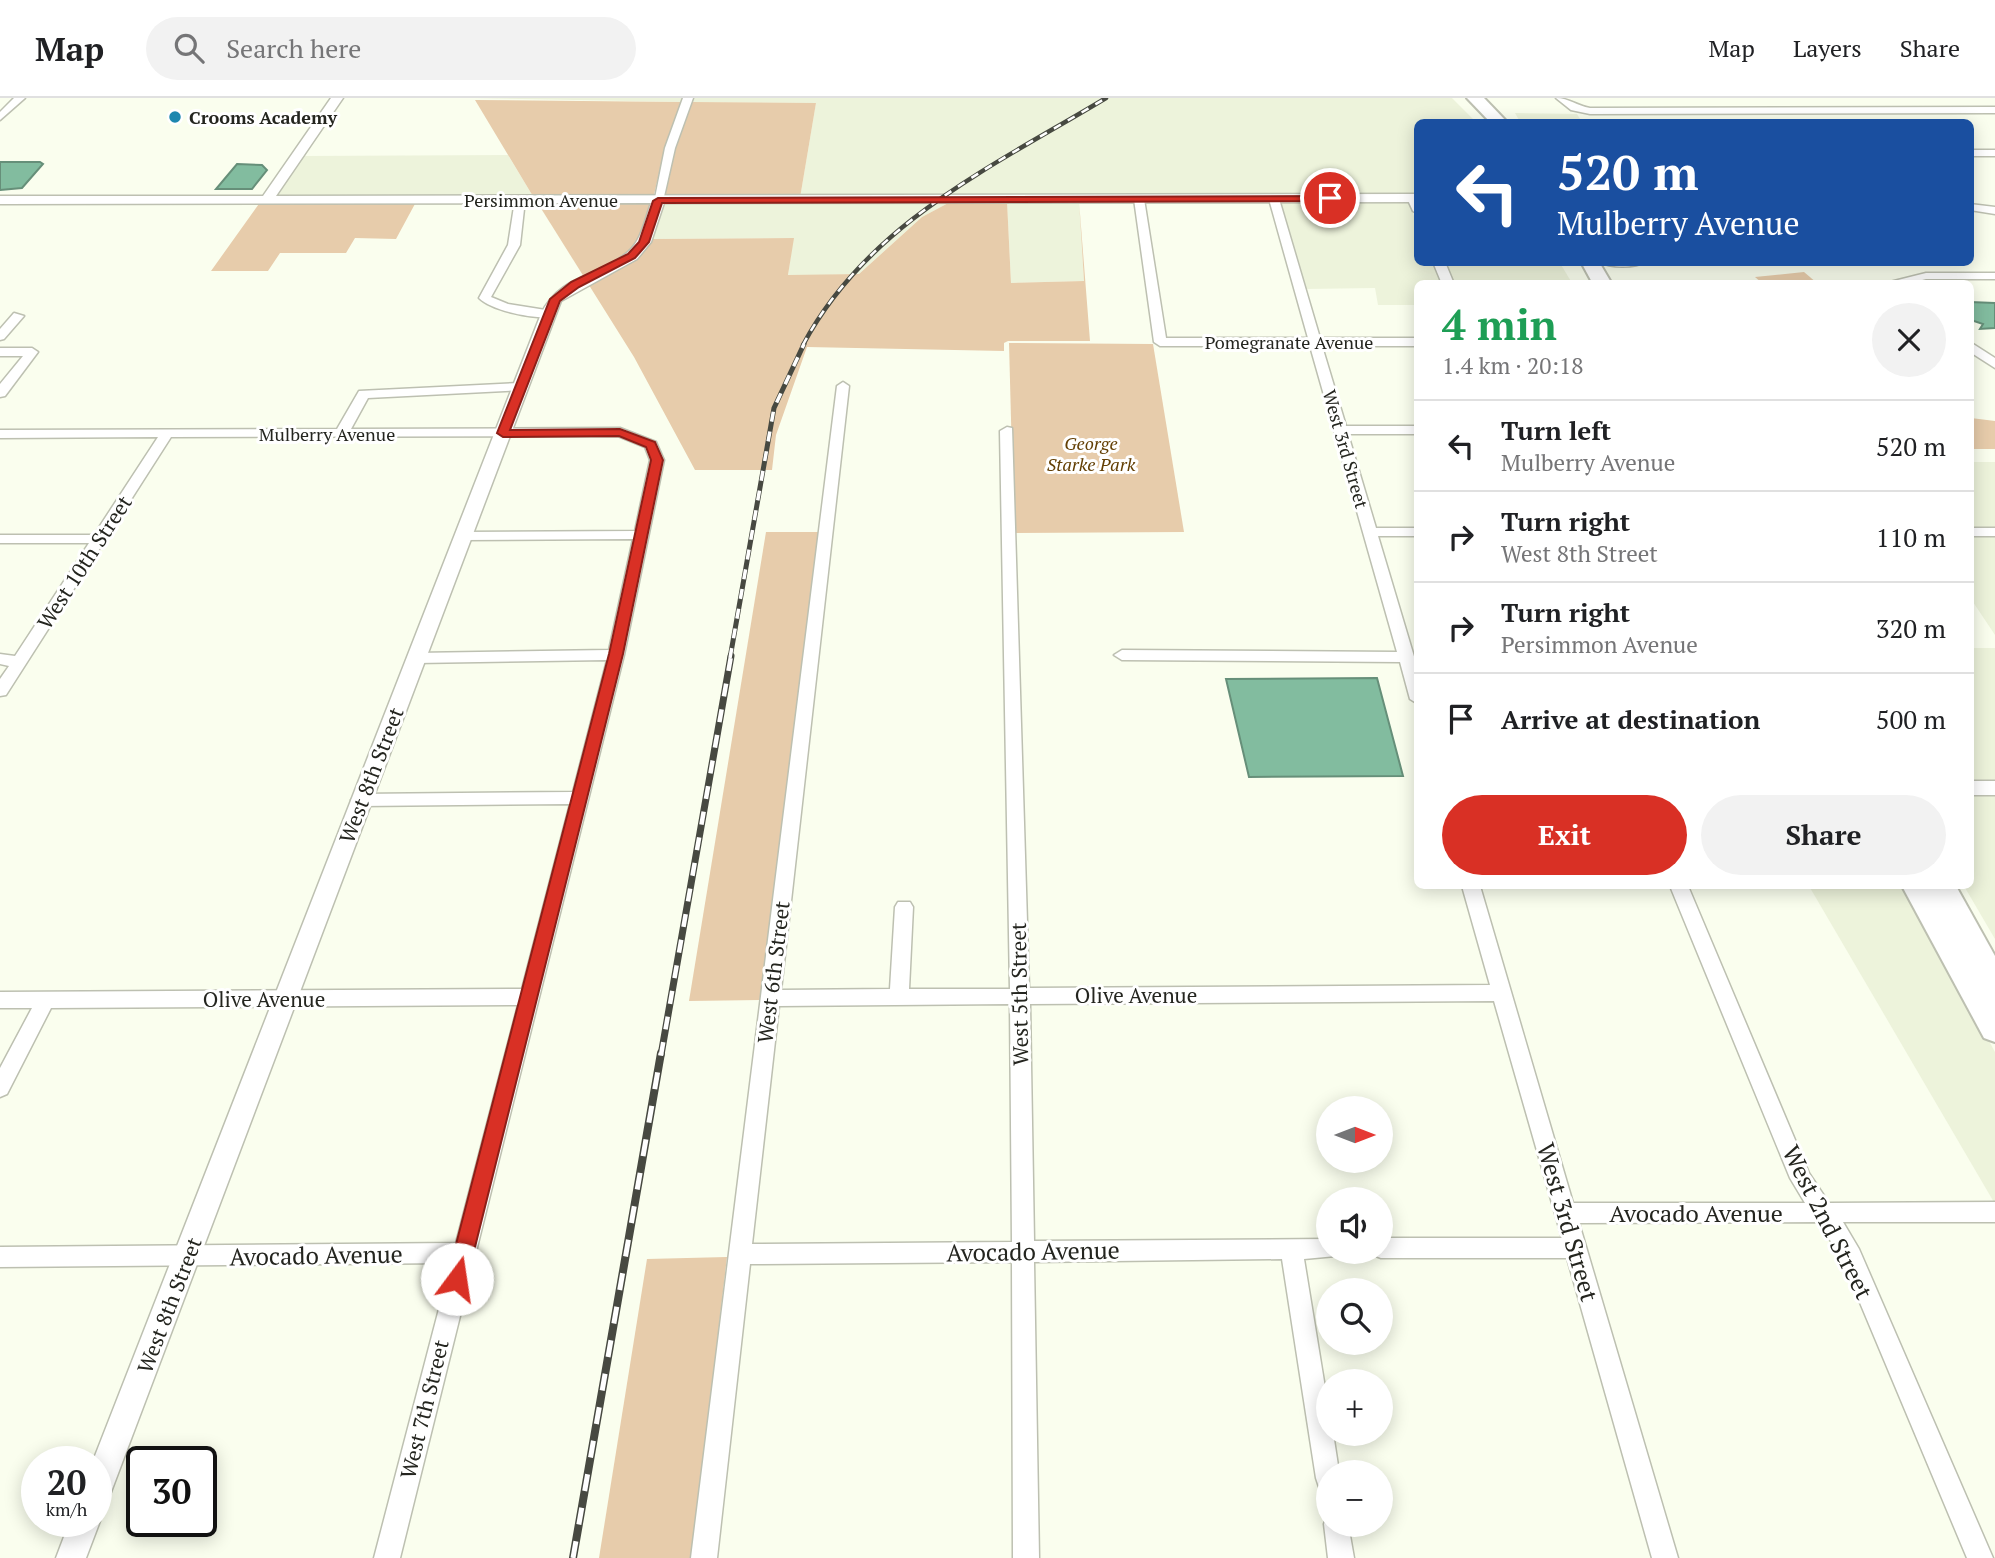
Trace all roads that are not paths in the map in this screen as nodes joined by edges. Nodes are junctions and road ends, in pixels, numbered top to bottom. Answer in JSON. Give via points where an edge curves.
{"nodes":[{"id":1,"x":20,"y":98,"type":"edge"},
{"id":2,"x":337,"y":98,"type":"edge"},
{"id":3,"x":688,"y":98,"type":"edge"},
{"id":4,"x":1459,"y":98,"type":"edge"},
{"id":5,"x":1475,"y":98,"type":"edge"},
{"id":6,"x":1561,"y":98,"type":"edge"},
{"id":7,"x":1668,"y":98,"type":"edge"},
{"id":8,"x":1989,"y":98,"type":"edge"},
{"id":9,"x":1995,"y":104,"type":"edge"},
{"id":10,"x":1995,"y":110,"type":"edge"},
{"id":11,"x":1677,"y":111,"type":"junction"},
{"id":12,"x":0,"y":117,"type":"edge"},
{"id":13,"x":1479,"y":119,"type":"edge"},
{"id":14,"x":1496,"y":119,"type":"edge"},
{"id":15,"x":1684,"y":119,"type":"edge"},
{"id":16,"x":1974,"y":153,"type":"edge"},
{"id":17,"x":1995,"y":153,"type":"edge"},
{"id":18,"x":1274,"y":198,"type":"junction"},
{"id":19,"x":267,"y":199,"type":"junction"},
{"id":20,"x":1139,"y":199,"type":"junction"},
{"id":21,"x":0,"y":200,"type":"edge"},
{"id":22,"x":520,"y":200,"type":"junction"},
{"id":23,"x":658,"y":201,"type":"junction"},
{"id":24,"x":1414,"y":202,"type":"edge"},
{"id":25,"x":1974,"y":208,"type":"edge"},
{"id":26,"x":1995,"y":211,"type":"edge"},
{"id":27,"x":1995,"y":276,"type":"edge"},
{"id":28,"x":1907,"y":280,"type":"edge"},
{"id":29,"x":548,"y":314,"type":"junction"},
{"id":30,"x":18,"y":316,"type":"dead end"},
{"id":31,"x":0,"y":336,"type":"edge"},
{"id":32,"x":1316,"y":342,"type":"junction"},
{"id":33,"x":1414,"y":342,"type":"edge"},
{"id":34,"x":1974,"y":349,"type":"edge"},
{"id":35,"x":0,"y":352,"type":"edge"},
{"id":36,"x":1995,"y":364,"type":"edge"},
{"id":37,"x":843,"y":386,"type":"dead end"},
{"id":38,"x":520,"y":387,"type":"junction"},
{"id":39,"x":0,"y":393,"type":"edge"},
{"id":40,"x":1341,"y":430,"type":"junction"},
{"id":41,"x":1414,"y":430,"type":"edge"},
{"id":42,"x":1007,"y":431,"type":"dead end"},
{"id":43,"x":503,"y":433,"type":"junction"},
{"id":44,"x":0,"y":434,"type":"edge"},
{"id":45,"x":167,"y":434,"type":"junction"},
{"id":46,"x":341,"y":434,"type":"junction"},
{"id":47,"x":651,"y":445,"type":"joint"},
{"id":48,"x":1369,"y":532,"type":"junction"},
{"id":49,"x":1414,"y":532,"type":"edge"},
{"id":50,"x":1974,"y":532,"type":"edge"},
{"id":51,"x":1995,"y":532,"type":"edge"},
{"id":52,"x":643,"y":535,"type":"junction"},
{"id":53,"x":463,"y":536,"type":"junction"},
{"id":54,"x":0,"y":539,"type":"edge"},
{"id":55,"x":99,"y":539,"type":"junction"},
{"id":56,"x":616,"y":654,"type":"junction"},
{"id":57,"x":1122,"y":655,"type":"dead end"},
{"id":58,"x":1406,"y":657,"type":"junction"},
{"id":59,"x":416,"y":658,"type":"junction"},
{"id":60,"x":0,"y":659,"type":"edge"},
{"id":61,"x":19,"y":662,"type":"junction"},
{"id":62,"x":1414,"y":685,"type":"edge"},
{"id":63,"x":0,"y":691,"type":"edge"},
{"id":64,"x":1974,"y":788,"type":"edge"},
{"id":65,"x":1995,"y":788,"type":"edge"},
{"id":66,"x":579,"y":798,"type":"junction"},
{"id":67,"x":360,"y":800,"type":"junction"},
{"id":68,"x":1472,"y":889,"type":"edge"},
{"id":69,"x":1680,"y":889,"type":"edge"},
{"id":70,"x":1918,"y":889,"type":"edge"},
{"id":71,"x":1944,"y":889,"type":"edge"},
{"id":72,"x":904,"y":907,"type":"dead end"},
{"id":73,"x":1995,"y":985,"type":"edge"},
{"id":74,"x":1503,"y":993,"type":"junction"},
{"id":75,"x":1020,"y":995,"type":"junction"},
{"id":76,"x":527,"y":997,"type":"junction"},
{"id":77,"x":899,"y":997,"type":"junction"},
{"id":78,"x":770,"y":998,"type":"junction"},
{"id":79,"x":46,"y":999,"type":"junction"},
{"id":80,"x":0,"y":1000,"type":"edge"},
{"id":81,"x":286,"y":1000,"type":"junction"},
{"id":82,"x":1995,"y":1029,"type":"edge"},
{"id":83,"x":0,"y":1088,"type":"edge"},
{"id":84,"x":1995,"y":1212,"type":"edge"},
{"id":85,"x":1566,"y":1213,"type":"junction"},
{"id":86,"x":1824,"y":1213,"type":"junction"},
{"id":87,"x":1393,"y":1248,"type":"edge"},
{"id":88,"x":1576,"y":1248,"type":"junction"},
{"id":89,"x":1291,"y":1249,"type":"junction"},
{"id":90,"x":1316,"y":1249,"type":"edge"},
{"id":91,"x":1024,"y":1252,"type":"junction"},
{"id":92,"x":463,"y":1253,"type":"junction"},
{"id":93,"x":738,"y":1254,"type":"junction"},
{"id":94,"x":0,"y":1257,"type":"edge"},
{"id":95,"x":188,"y":1257,"type":"junction"},
{"id":96,"x":112,"y":1451,"type":"edge"},
{"id":97,"x":1325,"y":1460,"type":"edge"},
{"id":98,"x":79,"y":1537,"type":"edge"},
{"id":99,"x":1338,"y":1537,"type":"edge"},
{"id":100,"x":71,"y":1558,"type":"edge"},
{"id":101,"x":387,"y":1558,"type":"edge"},
{"id":102,"x":704,"y":1558,"type":"edge"},
{"id":103,"x":1026,"y":1558,"type":"edge"},
{"id":104,"x":1341,"y":1558,"type":"edge"},
{"id":105,"x":1665,"y":1558,"type":"edge"},
{"id":106,"x":1980,"y":1558,"type":"edge"}],
"edges":[{"from":1,"to":12,"type":"street"},
{"from":2,"to":19,"type":"street"},
{"from":3,"to":23,"type":"street","name":"West 8th Street"},
{"from":4,"to":13,"type":"main road"},
{"from":5,"to":14,"type":"main road"},
{"from":6,"to":11,"type":"street","via":[[1574,108],[1590,111]]},
{"from":7,"to":11,"type":"street"},
{"from":8,"to":9,"type":"street"},
{"from":10,"to":11,"type":"street"},
{"from":11,"to":15,"type":"street"},
{"from":16,"to":17,"type":"street"},
{"from":18,"to":20,"type":"street","name":"Persimmon Avenue"},
{"from":18,"to":24,"type":"street","name":"Persimmon Avenue"},
{"from":18,"to":32,"type":"street","name":"West 3rd Street"},
{"from":19,"to":21,"type":"street","name":"Persimmon Avenue"},
{"from":19,"to":22,"type":"street","name":"Persimmon Avenue"},
{"from":20,"to":23,"type":"street","name":"Persimmon Avenue"},
{"from":20,"to":32,"type":"street","name":"Pomegranate Avenue","via":[[1160,342]]},
{"from":22,"to":23,"type":"street","name":"Persimmon Avenue"},
{"from":22,"to":29,"type":"street","via":[[514,245],[485,298],[494,306]]},
{"from":23,"to":29,"type":"street","name":"West 8th Street","via":[[644,242],[632,256],[563,292]]},
{"from":25,"to":26,"type":"street"},
{"from":27,"to":28,"type":"street"},
{"from":29,"to":38,"type":"street","name":"West 8th Street"},
{"from":30,"to":31,"type":"street"},
{"from":32,"to":33,"type":"street","name":"Pomegranate Avenue"},
{"from":32,"to":40,"type":"street","name":"West 3rd Street"},
{"from":34,"to":36,"type":"street"},
{"from":35,"to":39,"type":"street","via":[[32,352]]},
{"from":37,"to":78,"type":"street","name":"West 6th Street"},
{"from":38,"to":43,"type":"street","name":"West 8th Street"},
{"from":38,"to":46,"type":"street","via":[[364,394]]},
{"from":40,"to":41,"type":"street"},
{"from":40,"to":48,"type":"street","name":"West 3rd Street"},
{"from":42,"to":75,"type":"street","name":"West 5th Street"},
{"from":43,"to":46,"type":"street","name":"Mulberry Avenue"},
{"from":43,"to":47,"type":"street","name":"Mulberry Avenue","via":[[620,432]]},
{"from":43,"to":53,"type":"street","name":"West 8th Street"},
{"from":44,"to":45,"type":"street","name":"Mulberry Avenue"},
{"from":45,"to":46,"type":"street","name":"Mulberry Avenue"},
{"from":45,"to":55,"type":"street","name":"West 10th Street"},
{"from":47,"to":52,"type":"street","name":"West 7th Street","via":[[657,460]]},
{"from":48,"to":49,"type":"street"},
{"from":48,"to":58,"type":"street","name":"West 3rd Street"},
{"from":50,"to":51,"type":"street"},
{"from":52,"to":53,"type":"street"},
{"from":52,"to":56,"type":"street","name":"West 7th Street"},
{"from":53,"to":59,"type":"street","name":"West 8th Street"},
{"from":54,"to":55,"type":"street"},
{"from":55,"to":61,"type":"street","name":"West 10th Street"},
{"from":56,"to":59,"type":"street"},
{"from":56,"to":66,"type":"street","name":"West 7th Street"},
{"from":57,"to":58,"type":"street"},
{"from":58,"to":62,"type":"street","name":"West 3rd Street"},
{"from":59,"to":67,"type":"street","name":"West 8th Street"},
{"from":60,"to":61,"type":"street"},
{"from":61,"to":63,"type":"street","name":"West 10th Street"},
{"from":64,"to":65,"type":"street"},
{"from":66,"to":67,"type":"street"},
{"from":66,"to":76,"type":"street","name":"West 7th Street"},
{"from":67,"to":81,"type":"street","name":"West 8th Street"},
{"from":68,"to":74,"type":"street","name":"West 3rd Street"},
{"from":69,"to":86,"type":"street","name":"West 2nd Street","via":[[1801,1178]]},
{"from":70,"to":82,"type":"main road"},
{"from":71,"to":73,"type":"main road"},
{"from":72,"to":77,"type":"street"},
{"from":74,"to":75,"type":"street","name":"Olive Avenue"},
{"from":74,"to":85,"type":"street","name":"West 3rd Street"},
{"from":75,"to":77,"type":"street","name":"Olive Avenue"},
{"from":75,"to":91,"type":"street","name":"West 5th Street"},
{"from":76,"to":81,"type":"street","name":"Olive Avenue"},
{"from":76,"to":92,"type":"street","name":"West 7th Street"},
{"from":77,"to":78,"type":"street","name":"Olive Avenue"},
{"from":78,"to":93,"type":"street","name":"West 6th Street"},
{"from":79,"to":80,"type":"street","name":"Olive Avenue"},
{"from":79,"to":81,"type":"street","name":"Olive Avenue"},
{"from":79,"to":83,"type":"street"},
{"from":81,"to":95,"type":"street","name":"West 8th Street"},
{"from":84,"to":86,"type":"street","name":"Avocado Avenue"},
{"from":85,"to":86,"type":"street","name":"Avocado Avenue"},
{"from":85,"to":88,"type":"street","name":"West 3rd Street"},
{"from":86,"to":106,"type":"street","name":"West 2nd Street","via":[[1847,1249]]},
{"from":87,"to":88,"type":"street"},
{"from":88,"to":105,"type":"street","name":"West 3rd Street"},
{"from":89,"to":90,"type":"street","name":"Avocado Avenue"},
{"from":89,"to":91,"type":"street","name":"Avocado Avenue"},
{"from":89,"to":97,"type":"street"},
{"from":91,"to":93,"type":"street","name":"Avocado Avenue"},
{"from":91,"to":103,"type":"street","name":"West 5th Street"},
{"from":92,"to":95,"type":"street","name":"Avocado Avenue"},
{"from":92,"to":101,"type":"street","name":"West 7th Street"},
{"from":93,"to":102,"type":"street","name":"West 6th Street"},
{"from":94,"to":95,"type":"street","name":"Avocado Avenue"},
{"from":95,"to":96,"type":"street","name":"West 8th Street"},
{"from":98,"to":100,"type":"street"},
{"from":99,"to":104,"type":"street"}]}
